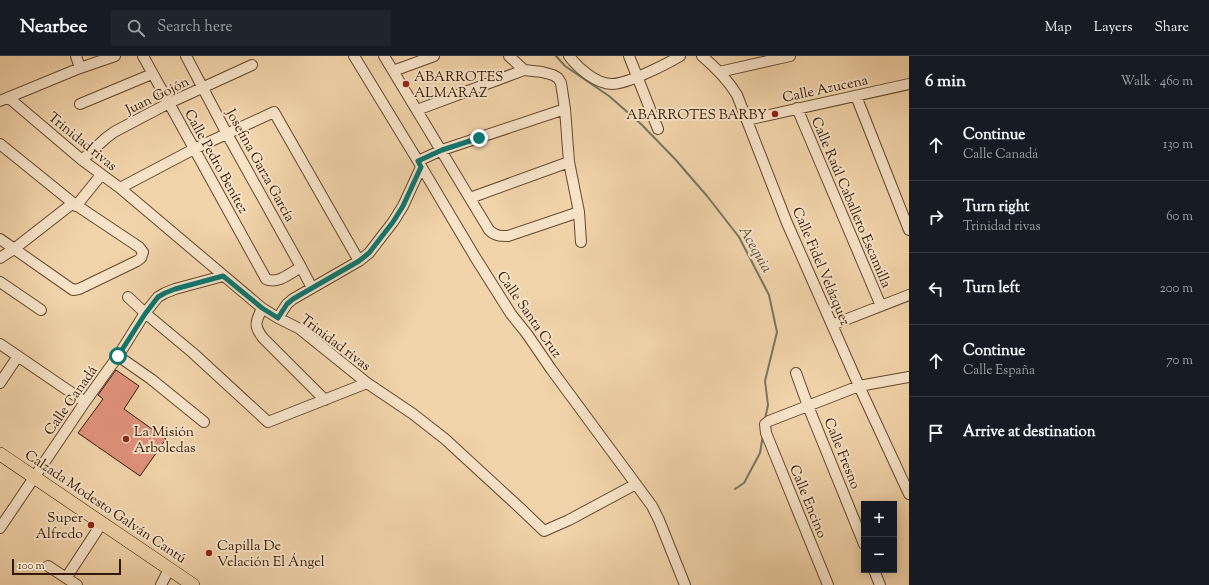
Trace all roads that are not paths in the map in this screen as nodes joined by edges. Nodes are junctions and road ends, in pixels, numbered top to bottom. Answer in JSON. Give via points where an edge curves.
{"nodes":[{"id":1,"x":76,"y":56,"type":"edge"},
{"id":2,"x":115,"y":56,"type":"edge"},
{"id":3,"x":143,"y":56,"type":"edge"},
{"id":4,"x":186,"y":56,"type":"edge"},
{"id":5,"x":354,"y":56,"type":"edge"},
{"id":6,"x":384,"y":56,"type":"edge"},
{"id":7,"x":434,"y":56,"type":"edge"},
{"id":8,"x":509,"y":56,"type":"edge"},
{"id":9,"x":569,"y":56,"type":"edge"},
{"id":10,"x":629,"y":56,"type":"edge"},
{"id":11,"x":680,"y":56,"type":"edge"},
{"id":12,"x":702,"y":56,"type":"edge"},
{"id":13,"x":790,"y":56,"type":"edge"},
{"id":14,"x":762,"y":59,"type":"edge"},
{"id":15,"x":252,"y":64,"type":"dead end"},
{"id":16,"x":80,"y":68,"type":"junction"},
{"id":17,"x":524,"y":70,"type":"junction"},
{"id":18,"x":393,"y":71,"type":"junction"},
{"id":19,"x":720,"y":72,"type":"junction"},
{"id":20,"x":152,"y":74,"type":"junction"},
{"id":21,"x":637,"y":77,"type":"junction"},
{"id":22,"x":909,"y":85,"type":"edge"},
{"id":23,"x":203,"y":88,"type":"junction"},
{"id":24,"x":856,"y":96,"type":"junction"},
{"id":25,"x":4,"y":99,"type":"edge"},
{"id":26,"x":169,"y":103,"type":"junction"},
{"id":27,"x":80,"y":104,"type":"dead end"},
{"id":28,"x":797,"y":108,"type":"junction"},
{"id":29,"x":565,"y":109,"type":"junction"},
{"id":30,"x":417,"y":110,"type":"junction"},
{"id":31,"x":747,"y":120,"type":"junction"},
{"id":32,"x":658,"y":129,"type":"dead end"},
{"id":33,"x":227,"y":134,"type":"junction"},
{"id":34,"x":0,"y":144,"type":"edge"},
{"id":35,"x":194,"y":149,"type":"junction"},
{"id":36,"x":442,"y":150,"type":"junction"},
{"id":37,"x":82,"y":160,"type":"junction"},
{"id":38,"x":569,"y":162,"type":"junction"},
{"id":39,"x":420,"y":164,"type":"junction"},
{"id":40,"x":101,"y":175,"type":"junction"},
{"id":41,"x":120,"y":188,"type":"junction"},
{"id":42,"x":470,"y":198,"type":"junction"},
{"id":43,"x":75,"y":204,"type":"junction"},
{"id":44,"x":579,"y":212,"type":"junction"},
{"id":45,"x":909,"y":230,"type":"edge"},
{"id":46,"x":0,"y":239,"type":"edge"},
{"id":47,"x":581,"y":242,"type":"dead end"},
{"id":48,"x":14,"y":249,"type":"junction"},
{"id":49,"x":0,"y":258,"type":"edge"},
{"id":50,"x":359,"y":261,"type":"junction"},
{"id":51,"x":301,"y":267,"type":"junction"},
{"id":52,"x":223,"y":276,"type":"junction"},
{"id":53,"x":0,"y":282,"type":"edge"},
{"id":54,"x":312,"y":288,"type":"junction"},
{"id":55,"x":909,"y":295,"type":"edge"},
{"id":56,"x":128,"y":297,"type":"dead end"},
{"id":57,"x":881,"y":306,"type":"junction"},
{"id":58,"x":262,"y":308,"type":"junction"},
{"id":59,"x":41,"y":310,"type":"dead end"},
{"id":60,"x":145,"y":314,"type":"junction"},
{"id":61,"x":278,"y":318,"type":"junction"},
{"id":62,"x":832,"y":325,"type":"junction"},
{"id":63,"x":0,"y":344,"type":"edge"},
{"id":64,"x":18,"y":356,"type":"junction"},
{"id":65,"x":118,"y":356,"type":"junction"},
{"id":66,"x":796,"y":373,"type":"dead end"},
{"id":67,"x":909,"y":377,"type":"edge"},
{"id":68,"x":0,"y":383,"type":"edge"},
{"id":69,"x":367,"y":383,"type":"junction"},
{"id":70,"x":859,"y":386,"type":"junction"},
{"id":71,"x":325,"y":400,"type":"junction"},
{"id":72,"x":85,"y":402,"type":"junction"},
{"id":73,"x":808,"y":406,"type":"junction"},
{"id":74,"x":204,"y":422,"type":"dead end"},
{"id":75,"x":0,"y":454,"type":"edge"},
{"id":76,"x":34,"y":478,"type":"junction"},
{"id":77,"x":636,"y":484,"type":"junction"},
{"id":78,"x":909,"y":494,"type":"edge"},
{"id":79,"x":102,"y":523,"type":"junction"},
{"id":80,"x":0,"y":528,"type":"edge"},
{"id":81,"x":861,"y":537,"type":"edge"},
{"id":82,"x":48,"y":566,"type":"dead end"},
{"id":83,"x":169,"y":569,"type":"junction"},
{"id":84,"x":875,"y":573,"type":"edge"},
{"id":85,"x":66,"y":578,"type":"junction"},
{"id":86,"x":77,"y":585,"type":"edge"},
{"id":87,"x":161,"y":585,"type":"edge"},
{"id":88,"x":193,"y":585,"type":"edge"},
{"id":89,"x":685,"y":585,"type":"edge"},
{"id":90,"x":828,"y":585,"type":"edge"},
{"id":91,"x":880,"y":585,"type":"edge"}],
"edges":[{"from":1,"to":16,"type":"street"},
{"from":2,"to":16,"type":"street"},
{"from":3,"to":20,"type":"street","name":"Calle Pedro Benítez"},
{"from":4,"to":23,"type":"street","name":"Josefina Garza García"},
{"from":5,"to":39,"type":"street","name":"Calle Santa Cruz"},
{"from":6,"to":18,"type":"street"},
{"from":7,"to":18,"type":"street"},
{"from":8,"to":17,"type":"street"},
{"from":9,"to":21,"type":"street","via":[[582,70],[603,83],[612,84]]},
{"from":10,"to":21,"type":"street"},
{"from":11,"to":21,"type":"street"},
{"from":12,"to":19,"type":"street","name":"Calle Fidel Velázquez"},
{"from":13,"to":14,"type":"street"},
{"from":14,"to":19,"type":"street"},
{"from":15,"to":23,"type":"street","name":"Juan Gojón"},
{"from":16,"to":25,"type":"street"},
{"from":17,"to":29,"type":"street","via":[[542,72],[558,78]]},
{"from":17,"to":30,"type":"street"},
{"from":18,"to":30,"type":"street"},
{"from":19,"to":31,"type":"street","name":"Calle Fidel Velázquez","via":[[732,86]]},
{"from":20,"to":26,"type":"street","name":"Calle Pedro Benítez"},
{"from":20,"to":27,"type":"street"},
{"from":21,"to":32,"type":"street"},
{"from":22,"to":24,"type":"street","name":"Calle Azucena"},
{"from":23,"to":26,"type":"street","name":"Juan Gojón"},
{"from":23,"to":33,"type":"street","name":"Josefina Garza García"},
{"from":24,"to":28,"type":"street","name":"Calle Azucena"},
{"from":24,"to":45,"type":"street"},
{"from":25,"to":37,"type":"street","name":"Trinidad rivas"},
{"from":26,"to":35,"type":"street","name":"Calle Pedro Benítez"},
{"from":26,"to":37,"type":"street","name":"Juan Gojón","via":[[106,138]]},
{"from":28,"to":31,"type":"street","name":"Calle Azucena"},
{"from":28,"to":57,"type":"street","name":"Calle Raúl Caballero Escamilla"},
{"from":29,"to":36,"type":"street"},
{"from":29,"to":38,"type":"street"},
{"from":30,"to":36,"type":"street"},
{"from":31,"to":62,"type":"street","name":"Calle Fidel Velázquez","via":[[787,223]]},
{"from":33,"to":35,"type":"street"},
{"from":33,"to":50,"type":"street","via":[[274,112]]},
{"from":33,"to":51,"type":"street","name":"Josefina Garza García"},
{"from":34,"to":43,"type":"street"},
{"from":35,"to":41,"type":"street"},
{"from":35,"to":51,"type":"street","name":"Calle Pedro Benítez","via":[[266,279],[278,279]]},
{"from":36,"to":39,"type":"street"},
{"from":36,"to":42,"type":"street"},
{"from":37,"to":40,"type":"street","name":"Trinidad rivas"},
{"from":38,"to":42,"type":"street"},
{"from":38,"to":44,"type":"street"},
{"from":39,"to":50,"type":"street","via":[[409,195],[393,222],[369,253]]},
{"from":39,"to":77,"type":"street","name":"Calle Santa Cruz","via":[[511,314]]},
{"from":40,"to":41,"type":"street","name":"Trinidad rivas"},
{"from":40,"to":43,"type":"street"},
{"from":41,"to":52,"type":"street","name":"Trinidad rivas"},
{"from":42,"to":44,"type":"street","via":[[489,230],[500,236],[508,236]]},
{"from":43,"to":48,"type":"street"},
{"from":43,"to":48,"type":"street","via":[[139,247],[143,252],[141,258],[73,290]]},
{"from":44,"to":47,"type":"street"},
{"from":46,"to":48,"type":"street"},
{"from":48,"to":49,"type":"street"},
{"from":50,"to":54,"type":"street"},
{"from":51,"to":54,"type":"street","name":"Josefina Garza García"},
{"from":52,"to":58,"type":"street","name":"Trinidad rivas"},
{"from":52,"to":60,"type":"street","name":"Calle Canadá","via":[[165,293],[158,297]]},
{"from":53,"to":59,"type":"street"},
{"from":54,"to":61,"type":"street","via":[[287,304]]},
{"from":55,"to":57,"type":"street"},
{"from":56,"to":60,"type":"street"},
{"from":57,"to":62,"type":"street"},
{"from":58,"to":61,"type":"street","name":"Trinidad rivas"},
{"from":58,"to":71,"type":"street","via":[[256,321],[258,331]]},
{"from":60,"to":65,"type":"street","name":"Calle Canadá"},
{"from":60,"to":71,"type":"street","via":[[193,353],[268,422]]},
{"from":61,"to":69,"type":"street","name":"Trinidad rivas","via":[[300,329]]},
{"from":62,"to":70,"type":"street","name":"Calle Fidel Velázquez"},
{"from":63,"to":64,"type":"street"},
{"from":64,"to":68,"type":"street"},
{"from":64,"to":72,"type":"street"},
{"from":65,"to":72,"type":"street","name":"Calle Canadá"},
{"from":65,"to":74,"type":"street"},
{"from":66,"to":73,"type":"street","name":"Calle Fresno"},
{"from":67,"to":70,"type":"street"},
{"from":69,"to":71,"type":"street"},
{"from":69,"to":77,"type":"street","name":"Trinidad rivas","via":[[445,439],[544,531]]},
{"from":70,"to":73,"type":"street"},
{"from":70,"to":78,"type":"street","name":"Calle Fidel Velázquez"},
{"from":72,"to":76,"type":"street","name":"Calle Canadá"},
{"from":73,"to":81,"type":"street","name":"Calle Fresno"},
{"from":73,"to":90,"type":"street","name":"Calle Encino","via":[[769,421],[765,427]]},
{"from":75,"to":76,"type":"main road","name":"Calzada Modesto Galván Cantú"},
{"from":76,"to":79,"type":"main road","name":"Calzada Modesto Galván Cantú"},
{"from":76,"to":80,"type":"street","name":"Calle Canadá"},
{"from":77,"to":89,"type":"street","name":"Calle Santa Cruz","via":[[659,520]]},
{"from":79,"to":83,"type":"main road","name":"Calzada Modesto Galván Cantú"},
{"from":79,"to":85,"type":"street"},
{"from":82,"to":85,"type":"street"},
{"from":83,"to":87,"type":"street"},
{"from":83,"to":88,"type":"main road","name":"Calzada Modesto Galván Cantú"},
{"from":84,"to":91,"type":"street"},
{"from":85,"to":86,"type":"street"}]}
